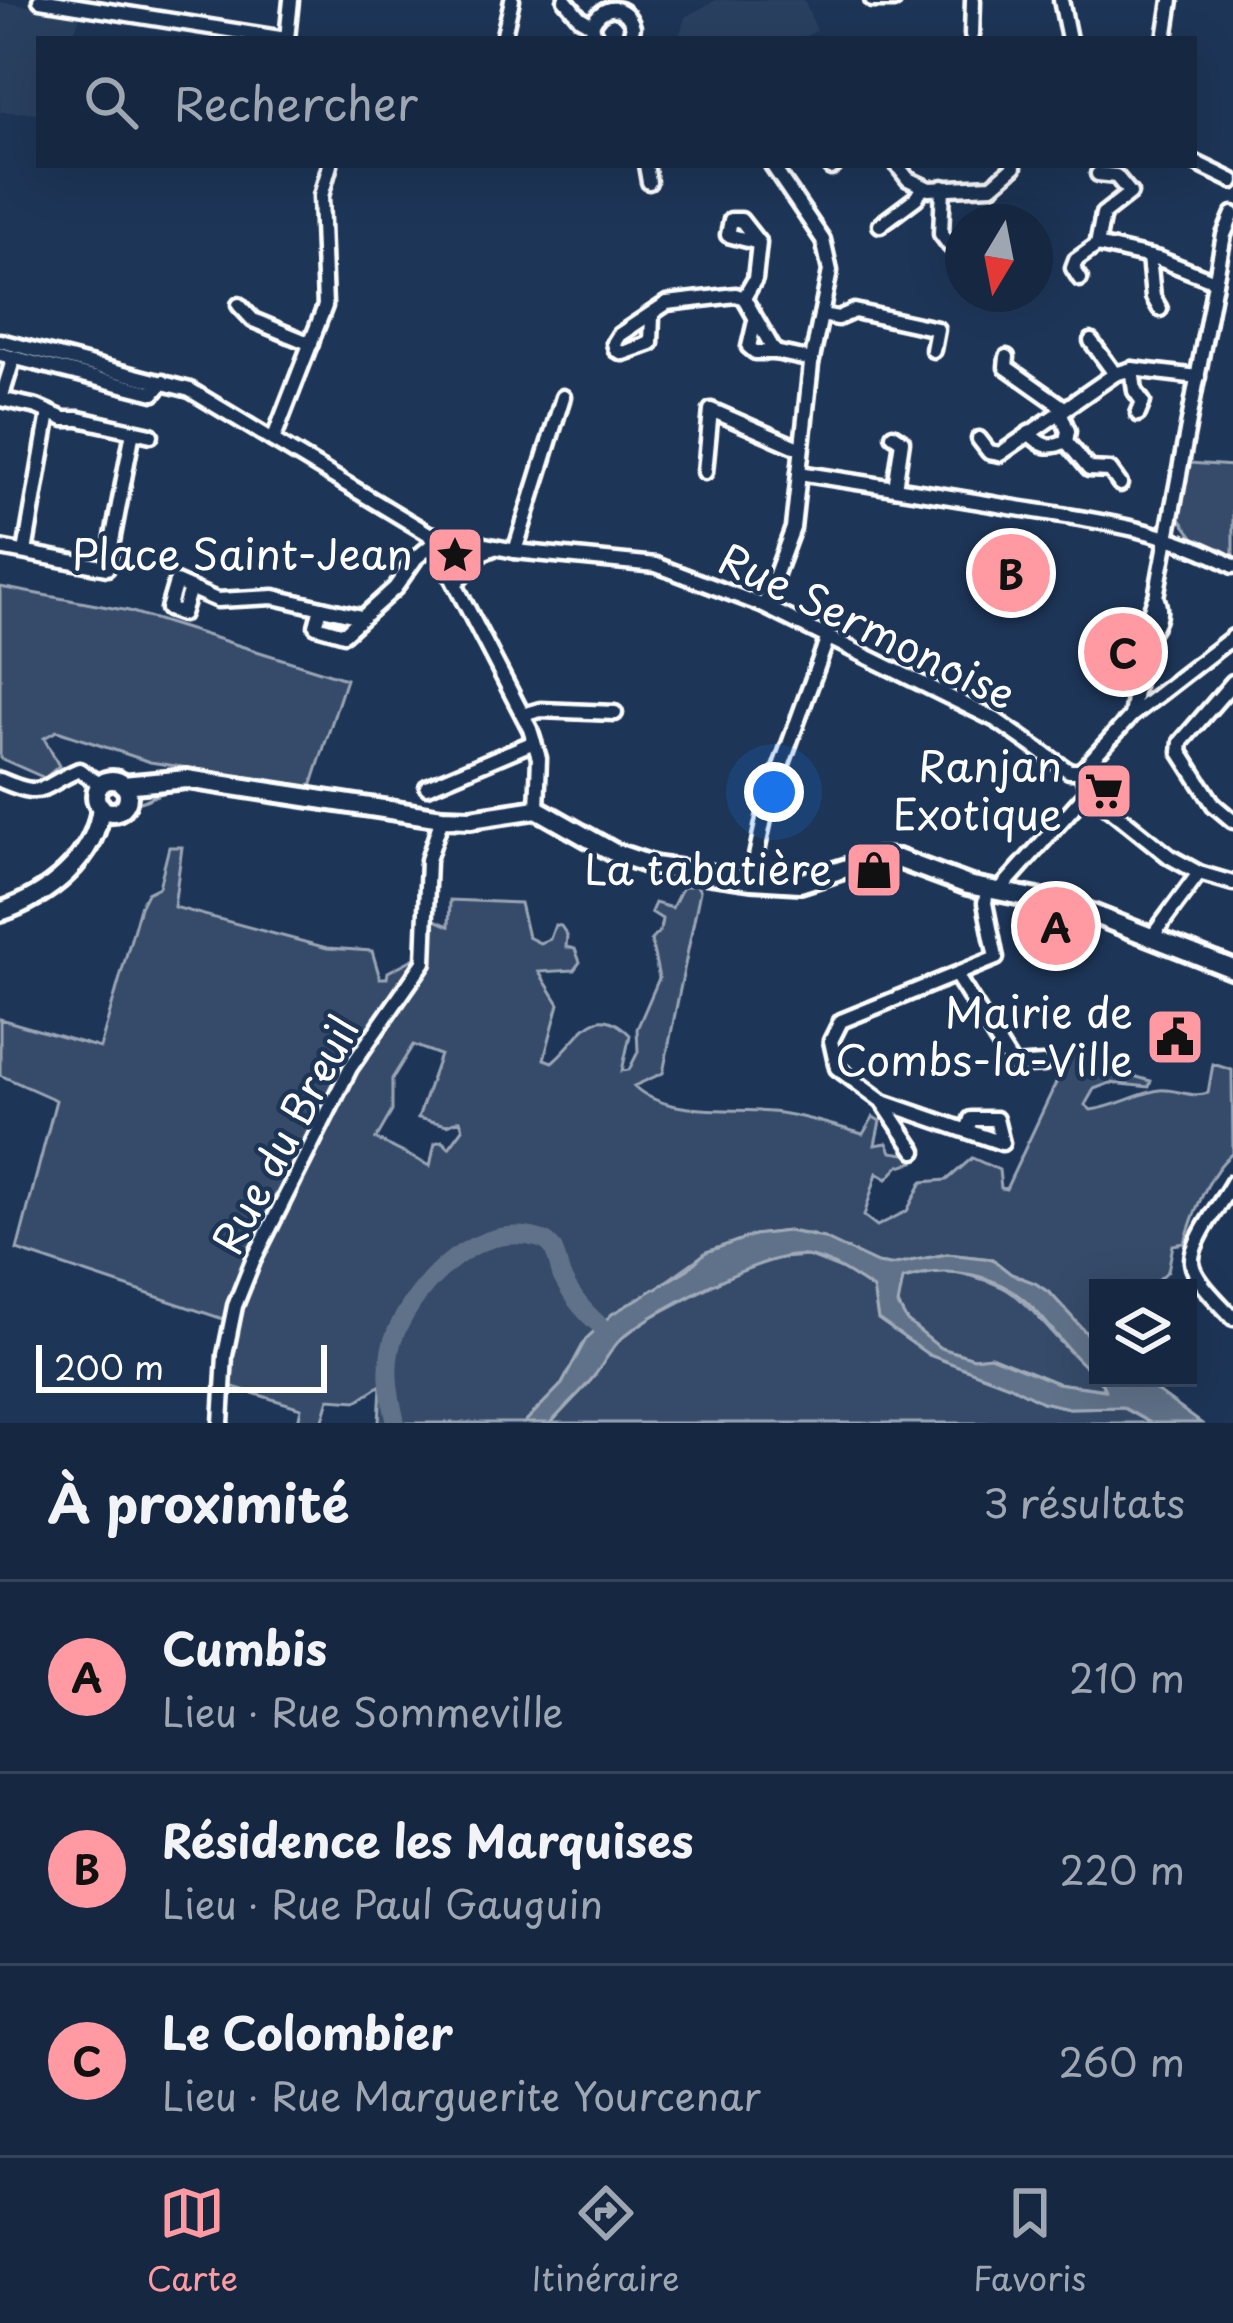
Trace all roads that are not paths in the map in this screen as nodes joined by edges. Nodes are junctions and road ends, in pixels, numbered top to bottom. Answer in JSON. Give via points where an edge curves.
{"nodes":[{"id":1,"x":40,"y":0,"type":"edge"},
{"id":2,"x":291,"y":0,"type":"edge"},
{"id":3,"x":512,"y":0,"type":"edge"},
{"id":4,"x":565,"y":0,"type":"edge"},
{"id":5,"x":872,"y":0,"type":"edge"},
{"id":6,"x":895,"y":0,"type":"edge"},
{"id":7,"x":974,"y":0,"type":"edge"},
{"id":8,"x":1060,"y":0,"type":"edge"},
{"id":9,"x":1171,"y":0,"type":"edge"},
{"id":10,"x":594,"y":32,"type":"edge"},
{"id":11,"x":267,"y":36,"type":"edge"},
{"id":12,"x":286,"y":36,"type":"edge"},
{"id":13,"x":504,"y":36,"type":"edge"},
{"id":14,"x":629,"y":36,"type":"edge"},
{"id":15,"x":972,"y":36,"type":"edge"},
{"id":16,"x":1068,"y":36,"type":"edge"},
{"id":17,"x":1165,"y":36,"type":"edge"},
{"id":18,"x":1197,"y":163,"type":"edge"},
{"id":19,"x":329,"y":168,"type":"edge"},
{"id":20,"x":647,"y":168,"type":"edge"},
{"id":21,"x":774,"y":168,"type":"edge"},
{"id":22,"x":899,"y":168,"type":"edge"},
{"id":23,"x":1013,"y":168,"type":"edge"},
{"id":24,"x":1098,"y":174,"type":"dead end"},
{"id":25,"x":1233,"y":181,"type":"edge"},
{"id":26,"x":649,"y":182,"type":"dead end"},
{"id":27,"x":923,"y":187,"type":"junction"},
{"id":28,"x":943,"y":187,"type":"junction"},
{"id":29,"x":1233,"y":214,"type":"edge"},
{"id":30,"x":880,"y":225,"type":"dead end"},
{"id":31,"x":945,"y":239,"type":"edge"},
{"id":32,"x":759,"y":243,"type":"dead end"},
{"id":33,"x":1097,"y":244,"type":"junction"},
{"id":34,"x":1149,"y":257,"type":"junction"},
{"id":35,"x":1080,"y":279,"type":"dead end"},
{"id":36,"x":1216,"y":281,"type":"junction"},
{"id":37,"x":745,"y":298,"type":"junction"},
{"id":38,"x":239,"y":305,"type":"dead end"},
{"id":39,"x":1160,"y":309,"type":"dead end"},
{"id":40,"x":652,"y":315,"type":"dead end"},
{"id":41,"x":821,"y":315,"type":"junction"},
{"id":42,"x":0,"y":341,"type":"edge"},
{"id":43,"x":1091,"y":341,"type":"dead end"},
{"id":44,"x":311,"y":344,"type":"junction"},
{"id":45,"x":933,"y":350,"type":"dead end"},
{"id":46,"x":7,"y":356,"type":"edge"},
{"id":47,"x":1007,"y":357,"type":"dead end"},
{"id":48,"x":812,"y":360,"type":"junction"},
{"id":49,"x":1132,"y":369,"type":"junction"},
{"id":50,"x":1115,"y":374,"type":"junction"},
{"id":51,"x":1198,"y":377,"type":"junction"},
{"id":52,"x":163,"y":382,"type":"junction"},
{"id":53,"x":563,"y":397,"type":"dead end"},
{"id":54,"x":0,"y":399,"type":"edge"},
{"id":55,"x":1062,"y":410,"type":"junction"},
{"id":56,"x":49,"y":413,"type":"junction"},
{"id":57,"x":1138,"y":414,"type":"dead end"},
{"id":58,"x":133,"y":431,"type":"junction"},
{"id":59,"x":1029,"y":434,"type":"junction"},
{"id":60,"x":151,"y":435,"type":"dead end"},
{"id":61,"x":892,"y":435,"type":"dead end"},
{"id":62,"x":979,"y":439,"type":"dead end"},
{"id":63,"x":272,"y":440,"type":"junction"},
{"id":64,"x":1066,"y":441,"type":"junction"},
{"id":65,"x":801,"y":448,"type":"junction"},
{"id":66,"x":705,"y":472,"type":"dead end"},
{"id":67,"x":800,"y":473,"type":"junction"},
{"id":68,"x":1120,"y":484,"type":"dead end"},
{"id":69,"x":895,"y":488,"type":"junction"},
{"id":70,"x":1174,"y":514,"type":"junction"},
{"id":71,"x":1169,"y":538,"type":"junction"},
{"id":72,"x":431,"y":539,"type":"junction"},
{"id":73,"x":1195,"y":544,"type":"junction"},
{"id":74,"x":0,"y":548,"type":"edge"},
{"id":75,"x":494,"y":548,"type":"junction"},
{"id":76,"x":515,"y":551,"type":"junction"},
{"id":77,"x":25,"y":553,"type":"junction"},
{"id":78,"x":1233,"y":566,"type":"edge"},
{"id":79,"x":456,"y":583,"type":"junction"},
{"id":80,"x":190,"y":588,"type":"dead end"},
{"id":81,"x":764,"y":606,"type":"junction"},
{"id":82,"x":828,"y":637,"type":"junction"},
{"id":83,"x":1233,"y":637,"type":"edge"},
{"id":84,"x":1233,"y":682,"type":"edge"},
{"id":85,"x":615,"y":713,"type":"dead end"},
{"id":86,"x":523,"y":715,"type":"junction"},
{"id":87,"x":1130,"y":716,"type":"junction"},
{"id":88,"x":534,"y":742,"type":"junction"},
{"id":89,"x":1081,"y":772,"type":"junction"},
{"id":90,"x":0,"y":780,"type":"edge"},
{"id":91,"x":101,"y":784,"type":"junction"},
{"id":92,"x":428,"y":787,"type":"dead end"},
{"id":93,"x":1088,"y":791,"type":"junction"},
{"id":94,"x":124,"y":798,"type":"junction"},
{"id":95,"x":100,"y":806,"type":"junction"},
{"id":96,"x":537,"y":809,"type":"junction"},
{"id":97,"x":442,"y":818,"type":"junction"},
{"id":98,"x":1233,"y":821,"type":"edge"},
{"id":99,"x":89,"y":842,"type":"junction"},
{"id":100,"x":1199,"y":873,"type":"junction"},
{"id":101,"x":751,"y":880,"type":"junction"},
{"id":102,"x":1233,"y":883,"type":"edge"},
{"id":103,"x":993,"y":891,"type":"junction"},
{"id":104,"x":0,"y":912,"type":"edge"},
{"id":105,"x":1151,"y":938,"type":"junction"},
{"id":106,"x":1233,"y":970,"type":"edge"},
{"id":107,"x":956,"y":975,"type":"junction"},
{"id":108,"x":1043,"y":1064,"type":"dead end"},
{"id":109,"x":883,"y":1102,"type":"junction"},
{"id":110,"x":967,"y":1131,"type":"dead end"},
{"id":111,"x":915,"y":1151,"type":"dead end"},
{"id":112,"x":1230,"y":1194,"type":"edge"},
{"id":113,"x":1233,"y":1318,"type":"edge"},
{"id":114,"x":220,"y":1423,"type":"edge"}],
"edges":[{"from":1,"to":11,"type":"street"},
{"from":2,"to":12,"type":"street"},
{"from":3,"to":13,"type":"street"},
{"from":4,"to":10,"type":"street"},
{"from":5,"to":6,"type":"street"},
{"from":7,"to":15,"type":"street"},
{"from":8,"to":16,"type":"street"},
{"from":9,"to":17,"type":"street"},
{"from":10,"to":14,"type":"street","via":[[598,14],[620,8],[630,16]]},
{"from":18,"to":25,"type":"street"},
{"from":19,"to":44,"type":"street","via":[[321,196],[325,306]]},
{"from":20,"to":26,"type":"street"},
{"from":21,"to":41,"type":"street","via":[[824,240],[830,271]]},
{"from":22,"to":27,"type":"street"},
{"from":23,"to":28,"type":"street","via":[[992,186]]},
{"from":24,"to":33,"type":"street","via":[[1116,176],[1130,193],[1103,214]]},
{"from":27,"to":28,"type":"street"},
{"from":27,"to":30,"type":"street"},
{"from":28,"to":31,"type":"street"},
{"from":29,"to":36,"type":"street"},
{"from":32,"to":37,"type":"street"},
{"from":33,"to":34,"type":"street"},
{"from":33,"to":35,"type":"street","via":[[1076,260]]},
{"from":34,"to":36,"type":"street"},
{"from":34,"to":39,"type":"street"},
{"from":36,"to":51,"type":"street"},
{"from":37,"to":40,"type":"street","via":[[667,304]]},
{"from":37,"to":48,"type":"street","via":[[775,352]]},
{"from":38,"to":44,"type":"street","via":[[253,320]]},
{"from":41,"to":45,"type":"street","via":[[854,311],[938,329]]},
{"from":41,"to":48,"type":"street"},
{"from":42,"to":52,"type":"street"},
{"from":43,"to":50,"type":"street"},
{"from":44,"to":63,"type":"street"},
{"from":46,"to":52,"type":"street","via":[[154,393]]},
{"from":46,"to":54,"type":"street"},
{"from":47,"to":55,"type":"street","via":[[1006,367]]},
{"from":48,"to":65,"type":"street"},
{"from":49,"to":50,"type":"street"},
{"from":49,"to":51,"type":"street"},
{"from":49,"to":57,"type":"street","via":[[1143,402]]},
{"from":50,"to":55,"type":"street"},
{"from":51,"to":70,"type":"street"},
{"from":52,"to":63,"type":"street"},
{"from":53,"to":76,"type":"street"},
{"from":54,"to":56,"type":"street"},
{"from":55,"to":59,"type":"street"},
{"from":55,"to":64,"type":"street"},
{"from":56,"to":58,"type":"street"},
{"from":56,"to":77,"type":"street"},
{"from":58,"to":60,"type":"street"},
{"from":58,"to":77,"type":"street","via":[[107,568]]},
{"from":59,"to":62,"type":"street","via":[[1000,454]]},
{"from":59,"to":64,"type":"street","via":[[1040,445]]},
{"from":61,"to":69,"type":"street","via":[[902,441]]},
{"from":63,"to":72,"type":"street"},
{"from":64,"to":68,"type":"street","via":[[1089,469],[1110,470]]},
{"from":65,"to":66,"type":"street","via":[[711,410]]},
{"from":65,"to":67,"type":"street"},
{"from":67,"to":69,"type":"street"},
{"from":67,"to":81,"type":"street","via":[[794,527]]},
{"from":69,"to":71,"type":"street"},
{"from":70,"to":71,"type":"street"},
{"from":70,"to":73,"type":"street"},
{"from":71,"to":73,"type":"street"},
{"from":71,"to":87,"type":"street"},
{"from":72,"to":75,"type":"street","name":"Rue Sermonoise"},
{"from":72,"to":79,"type":"street"},
{"from":72,"to":80,"type":"street","via":[[395,588],[344,634],[316,626],[321,608],[274,597],[218,600]]},
{"from":73,"to":78,"type":"street"},
{"from":74,"to":77,"type":"street"},
{"from":75,"to":76,"type":"street","name":"Rue Sermonoise"},
{"from":75,"to":79,"type":"street"},
{"from":76,"to":81,"type":"street","name":"Rue Sermonoise","via":[[656,565]]},
{"from":79,"to":86,"type":"street"},
{"from":81,"to":82,"type":"street","name":"Rue Sermonoise"},
{"from":82,"to":89,"type":"street","name":"Rue Sermonoise"},
{"from":82,"to":101,"type":"street","via":[[761,824]]},
{"from":83,"to":87,"type":"street"},
{"from":84,"to":98,"type":"street","via":[[1180,752]]},
{"from":85,"to":86,"type":"street"},
{"from":86,"to":88,"type":"street"},
{"from":87,"to":89,"type":"street"},
{"from":88,"to":92,"type":"street"},
{"from":88,"to":96,"type":"street"},
{"from":89,"to":93,"type":"street"},
{"from":90,"to":91,"type":"street","via":[[40,792],[79,770]]},
{"from":91,"to":94,"type":"main road","via":[[112,780]]},
{"from":91,"to":95,"type":"main road"},
{"from":93,"to":100,"type":"street"},
{"from":93,"to":103,"type":"street"},
{"from":94,"to":95,"type":"main road","via":[[111,812]]},
{"from":94,"to":97,"type":"main road","via":[[188,778]]},
{"from":94,"to":99,"type":"main road"},
{"from":95,"to":99,"type":"main road"},
{"from":96,"to":97,"type":"main road"},
{"from":96,"to":101,"type":"main road","via":[[654,866]]},
{"from":97,"to":114,"type":"street","name":"Rue du Breuil","via":[[428,860],[424,962],[350,1069],[253,1261],[225,1355]]},
{"from":99,"to":104,"type":"main road","via":[[54,886]]},
{"from":100,"to":102,"type":"street"},
{"from":100,"to":105,"type":"street"},
{"from":101,"to":103,"type":"main road","via":[[800,883],[885,857]]},
{"from":103,"to":105,"type":"main road","via":[[1072,906]]},
{"from":103,"to":107,"type":"street","via":[[986,902],[996,958]]},
{"from":105,"to":106,"type":"main road"},
{"from":107,"to":108,"type":"street","via":[[1013,1066]]},
{"from":107,"to":109,"type":"street","via":[[841,1021],[831,1041],[837,1068]]},
{"from":109,"to":110,"type":"street"},
{"from":109,"to":111,"type":"street"},
{"from":112,"to":113,"type":"street","via":[[1191,1260]]}]}
